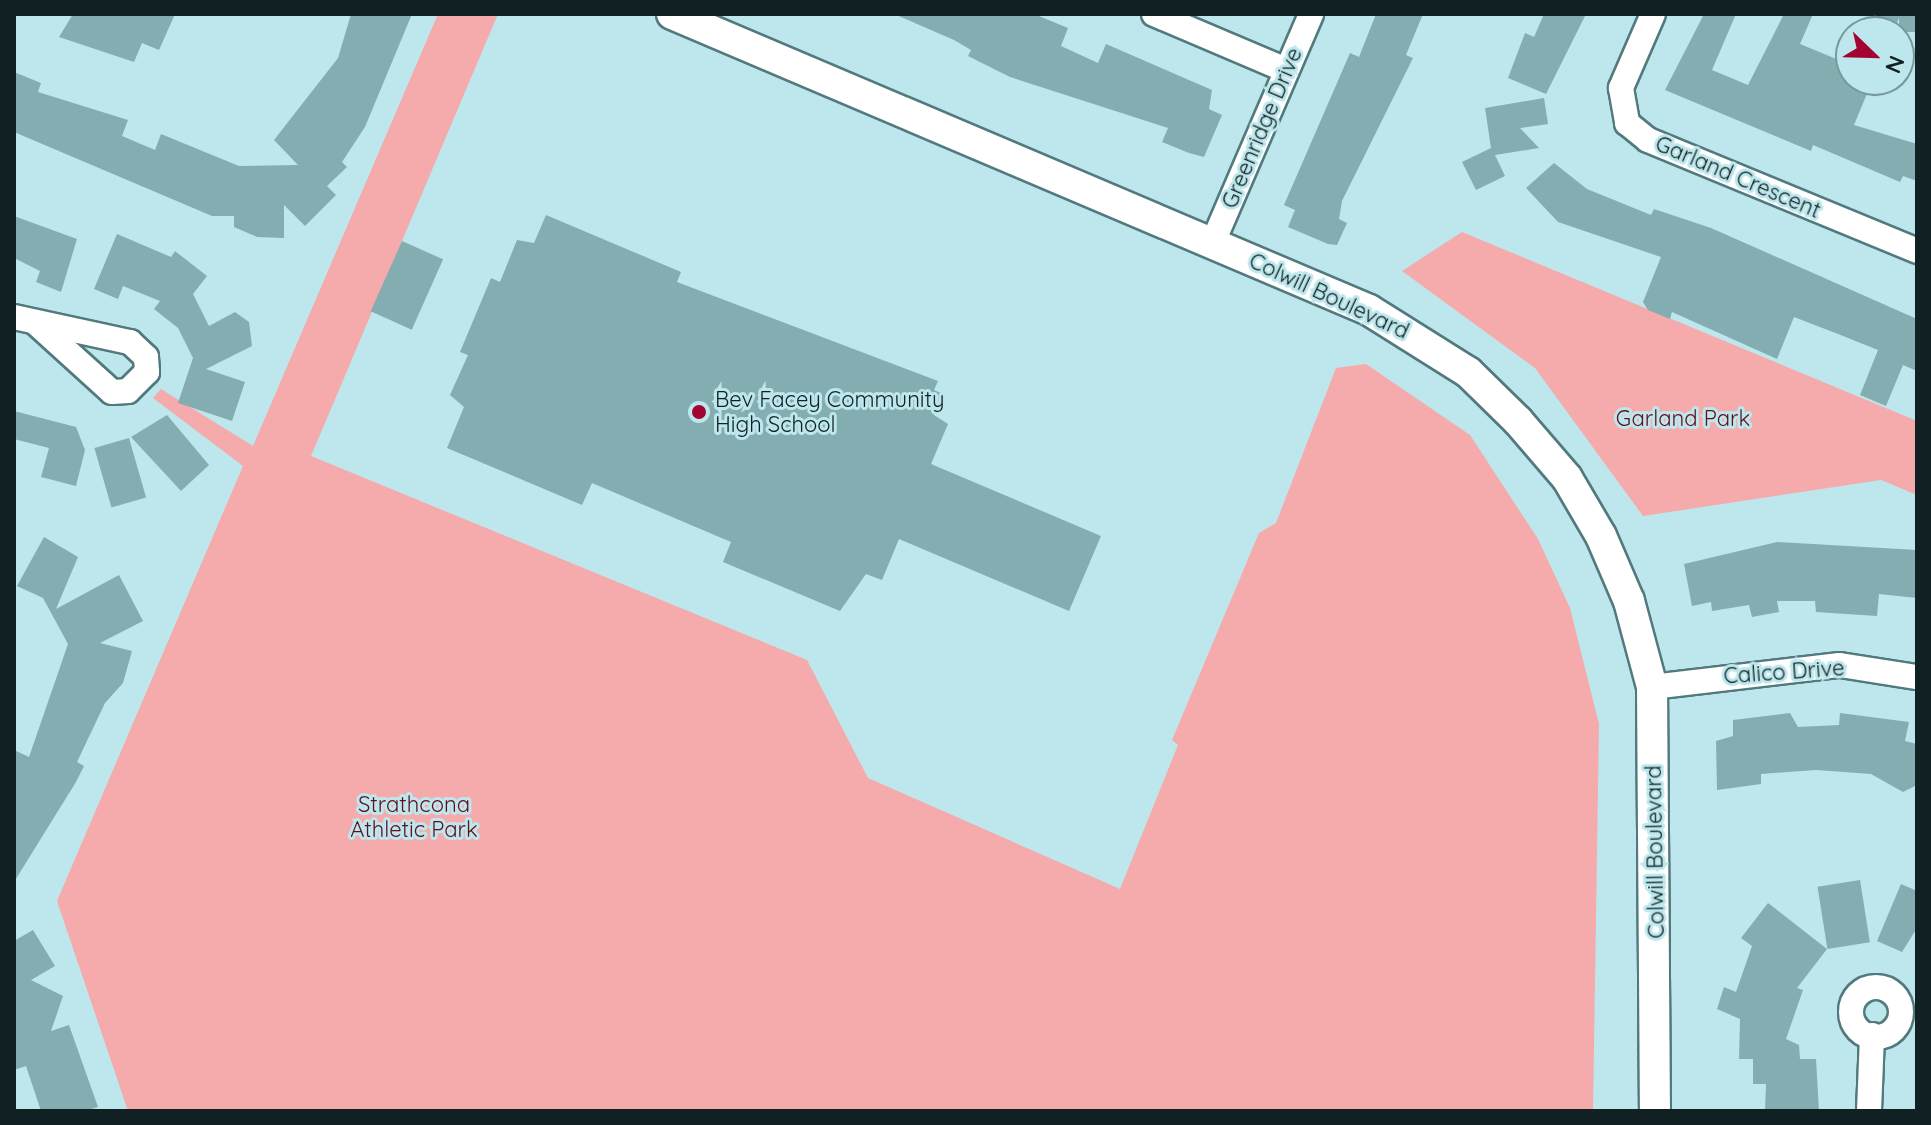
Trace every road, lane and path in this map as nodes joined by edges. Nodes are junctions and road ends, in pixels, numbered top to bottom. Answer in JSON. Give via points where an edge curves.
{"nodes":[{"id":1,"x":672,"y":14,"type":"edge"},
{"id":2,"x":1154,"y":14,"type":"edge"},
{"id":3,"x":1311,"y":14,"type":"edge"},
{"id":4,"x":1653,"y":14,"type":"edge"},
{"id":5,"x":1286,"y":70,"type":"junction"},
{"id":6,"x":1213,"y":242,"type":"junction"},
{"id":7,"x":1917,"y":251,"type":"edge"},
{"id":8,"x":1917,"y":677,"type":"edge"},
{"id":9,"x":1652,"y":687,"type":"junction"},
{"id":10,"x":1872,"y":1035,"type":"dead end"},
{"id":11,"x":1655,"y":1111,"type":"edge"},
{"id":12,"x":1869,"y":1111,"type":"edge"}],
"edges":[{"from":1,"to":6,"type":"street","name":"Colwill Boulevard"},
{"from":2,"to":5,"type":"street"},
{"from":3,"to":5,"type":"street","name":"Greenridge Drive"},
{"from":4,"to":7,"type":"street","name":"Garland Crescent","via":[[1621,88],[1627,123],[1648,140]]},
{"from":5,"to":6,"type":"street","name":"Greenridge Drive"},
{"from":6,"to":9,"type":"street","name":"Colwill Boulevard","via":[[1424,342],[1518,421],[1567,478],[1601,536],[1629,601]]},
{"from":8,"to":9,"type":"street","name":"Calico Drive","via":[[1840,665]]},
{"from":9,"to":11,"type":"street","name":"Colwill Boulevard"},
{"from":10,"to":12,"type":"street"}]}
